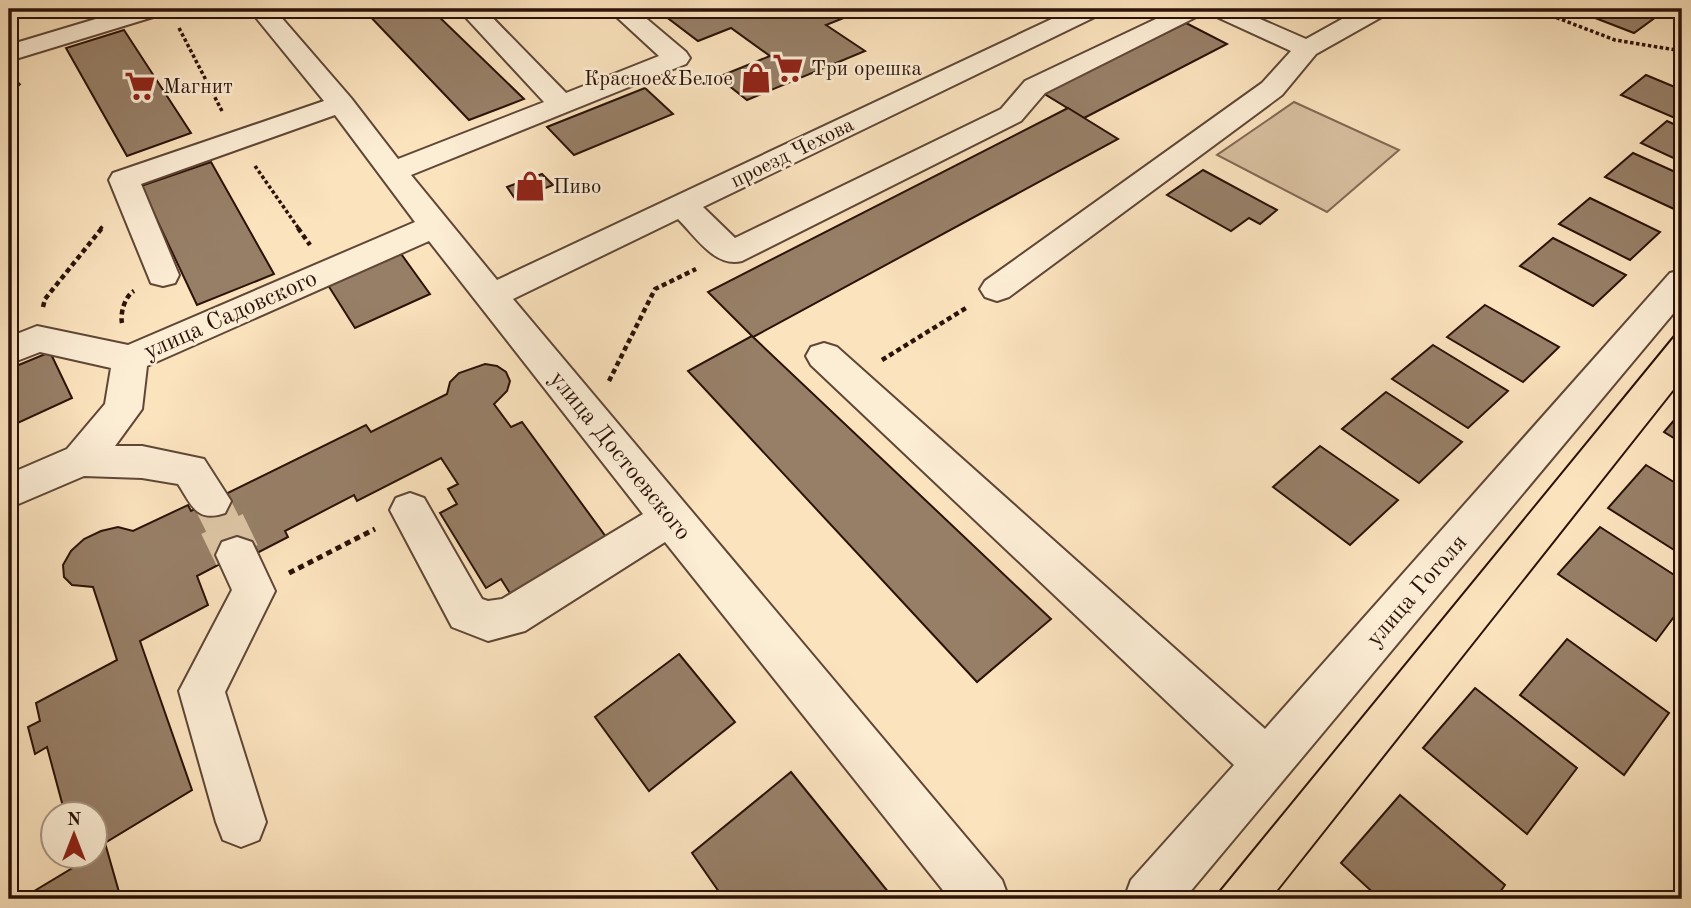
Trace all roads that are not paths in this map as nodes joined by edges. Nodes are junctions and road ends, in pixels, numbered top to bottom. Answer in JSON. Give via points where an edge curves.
{"nodes":[{"id":1,"x":154,"y":9,"type":"edge"},
{"id":2,"x":261,"y":9,"type":"edge"},
{"id":3,"x":470,"y":9,"type":"edge"},
{"id":4,"x":620,"y":9,"type":"edge"},
{"id":5,"x":1092,"y":9,"type":"edge"},
{"id":6,"x":1196,"y":9,"type":"edge"},
{"id":7,"x":1217,"y":9,"type":"edge"},
{"id":8,"x":1378,"y":9,"type":"edge"},
{"id":9,"x":1307,"y":49,"type":"junction"},
{"id":10,"x":9,"y":53,"type":"edge"},
{"id":11,"x":341,"y":104,"type":"junction"},
{"id":12,"x":562,"y":105,"type":"junction"},
{"id":13,"x":392,"y":172,"type":"junction"},
{"id":14,"x":682,"y":205,"type":"junction"},
{"id":15,"x":434,"y":226,"type":"junction"},
{"id":16,"x":163,"y":275,"type":"road end"},
{"id":17,"x":1682,"y":281,"type":"edge"},
{"id":18,"x":997,"y":289,"type":"road end"},
{"id":19,"x":492,"y":295,"type":"junction"},
{"id":20,"x":23,"y":345,"type":"edge"},
{"id":21,"x":130,"y":359,"type":"junction"},
{"id":22,"x":837,"y":368,"type":"road end"},
{"id":23,"x":81,"y":460,"type":"junction"},
{"id":24,"x":9,"y":492,"type":"edge"},
{"id":25,"x":211,"y":501,"type":"tunnel mouth"},
{"id":26,"x":410,"y":510,"type":"road end"},
{"id":27,"x":670,"y":518,"type":"junction"},
{"id":28,"x":245,"y":573,"type":"road end"},
{"id":29,"x":1268,"y":762,"type":"junction"},
{"id":30,"x":241,"y":822,"type":"dead end"},
{"id":31,"x":983,"y":899,"type":"edge"},
{"id":32,"x":1150,"y":899,"type":"edge"}],
"edges":[{"from":1,"to":10,"type":"street"},
{"from":2,"to":11,"type":"street","name":"улица Достоевского"},
{"from":3,"to":12,"type":"street"},
{"from":4,"to":12,"type":"street","via":[[677,58]]},
{"from":5,"to":14,"type":"street","name":"проезд Чехова"},
{"from":6,"to":14,"type":"street","via":[[1035,87],[1011,115],[732,253]]},
{"from":7,"to":9,"type":"street"},
{"from":8,"to":9,"type":"street"},
{"from":9,"to":18,"type":"street","via":[[1272,89]]},
{"from":11,"to":13,"type":"street","name":"улица Достоевского"},
{"from":11,"to":16,"type":"street","via":[[124,180]]},
{"from":12,"to":13,"type":"street"},
{"from":13,"to":15,"type":"street","name":"улица Достоевского"},
{"from":14,"to":19,"type":"street","name":"проезд Чехова"},
{"from":15,"to":19,"type":"street","name":"улица Достоевского"},
{"from":15,"to":21,"type":"street","name":"улица Садовского"},
{"from":17,"to":29,"type":"street","name":"улица Гоголя"},
{"from":19,"to":27,"type":"street","name":"улица Достоевского"},
{"from":20,"to":21,"type":"street"},
{"from":21,"to":23,"type":"street","name":"улица Садовского","via":[[123,409]]},
{"from":22,"to":29,"type":"street"},
{"from":23,"to":24,"type":"street","name":"улица Садовского"},
{"from":23,"to":25,"type":"street","via":[[190,470]]},
{"from":26,"to":27,"type":"street","via":[[467,613],[488,621],[510,617]]},
{"from":27,"to":31,"type":"street","name":"улица Достоевского"},
{"from":28,"to":30,"type":"street","via":[[202,691]]},
{"from":29,"to":32,"type":"street","name":"улица Гоголя"}]}
